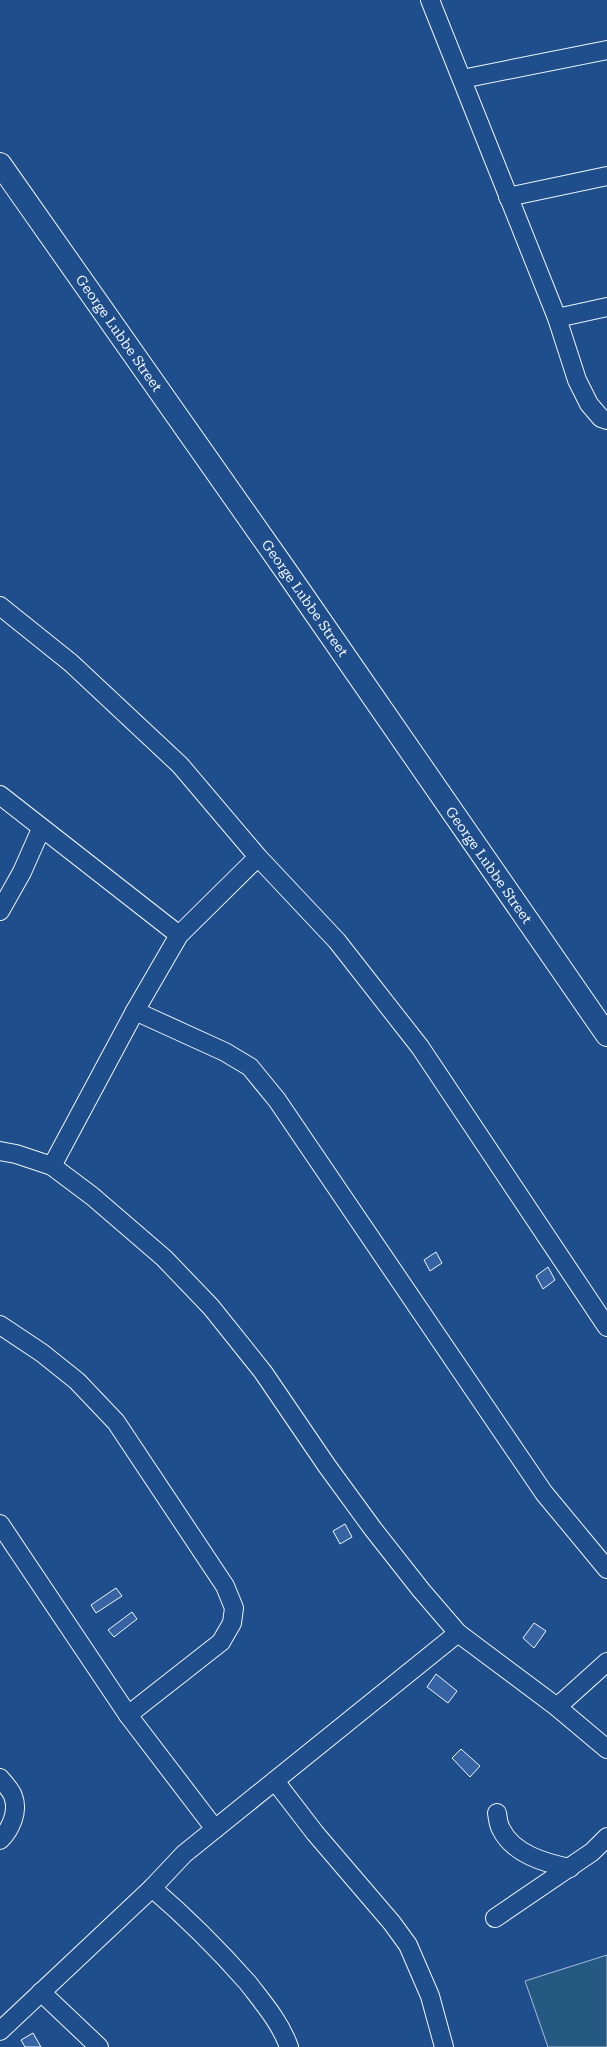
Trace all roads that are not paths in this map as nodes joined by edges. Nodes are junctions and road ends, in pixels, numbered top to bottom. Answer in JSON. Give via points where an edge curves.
{"nodes":[{"id":1,"x":430,"y":0,"type":"edge"},
{"id":2,"x":607,"y":50,"type":"edge"},
{"id":3,"x":462,"y":79,"type":"junction"},
{"id":4,"x":0,"y":164,"type":"edge"},
{"id":5,"x":607,"y":176,"type":"edge"},
{"id":6,"x":508,"y":197,"type":"junction"},
{"id":7,"x":607,"y":307,"type":"edge"},
{"id":8,"x":557,"y":318,"type":"junction"},
{"id":9,"x":607,"y":420,"type":"edge"},
{"id":10,"x":0,"y":606,"type":"edge"},
{"id":11,"x":0,"y":795,"type":"edge"},
{"id":12,"x":42,"y":829,"type":"junction"},
{"id":13,"x":258,"y":856,"type":"junction"},
{"id":14,"x":0,"y":911,"type":"edge"},
{"id":15,"x":179,"y":935,"type":"junction"},
{"id":16,"x":135,"y":1011,"type":"junction"},
{"id":17,"x":607,"y":1034,"type":"edge"},
{"id":18,"x":0,"y":1151,"type":"edge"},
{"id":19,"x":52,"y":1166,"type":"junction"},
{"id":20,"x":0,"y":1325,"type":"edge"},
{"id":21,"x":607,"y":1326,"type":"edge"},
{"id":22,"x":0,"y":1524,"type":"edge"},
{"id":23,"x":607,"y":1569,"type":"edge"},
{"id":24,"x":458,"y":1633,"type":"junction"},
{"id":25,"x":607,"y":1662,"type":"edge"},
{"id":26,"x":557,"y":1707,"type":"junction"},
{"id":27,"x":128,"y":1715,"type":"junction"},
{"id":28,"x":607,"y":1749,"type":"edge"},
{"id":29,"x":0,"y":1778,"type":"edge"},
{"id":30,"x":275,"y":1781,"type":"junction"},
{"id":31,"x":497,"y":1813,"type":"dead end"},
{"id":32,"x":215,"y":1829,"type":"junction"},
{"id":33,"x":607,"y":1837,"type":"edge"},
{"id":34,"x":0,"y":1840,"type":"edge"},
{"id":35,"x":570,"y":1868,"type":"junction"},
{"id":36,"x":152,"y":1888,"type":"junction"},
{"id":37,"x":495,"y":1918,"type":"dead end"},
{"id":38,"x":41,"y":1992,"type":"junction"},
{"id":39,"x":0,"y":2031,"type":"edge"},
{"id":40,"x":99,"y":2047,"type":"edge"},
{"id":41,"x":289,"y":2047,"type":"edge"},
{"id":42,"x":444,"y":2047,"type":"edge"}],
"edges":[{"from":1,"to":3,"type":"street"},
{"from":2,"to":3,"type":"street"},
{"from":3,"to":6,"type":"street"},
{"from":4,"to":17,"type":"main road","name":"George Lubbe Street"},
{"from":5,"to":6,"type":"street"},
{"from":6,"to":8,"type":"street"},
{"from":7,"to":8,"type":"street"},
{"from":8,"to":9,"type":"street","via":[[577,380],[589,404],[601,418]]},
{"from":10,"to":13,"type":"street","via":[[71,663],[180,765]]},
{"from":11,"to":12,"type":"street"},
{"from":12,"to":14,"type":"street"},
{"from":12,"to":15,"type":"street"},
{"from":13,"to":15,"type":"street"},
{"from":13,"to":21,"type":"street","via":[[337,941],[420,1047]]},
{"from":15,"to":16,"type":"street"},
{"from":16,"to":19,"type":"street"},
{"from":16,"to":23,"type":"street","via":[[225,1052],[250,1067],[277,1100],[544,1493]]},
{"from":18,"to":19,"type":"street"},
{"from":19,"to":24,"type":"street","via":[[92,1196],[164,1258],[211,1307],[263,1372],[373,1529]]},
{"from":20,"to":27,"type":"street","via":[[42,1353],[77,1381],[116,1422],[225,1586],[234,1608],[232,1623],[221,1642]]},
{"from":22,"to":27,"type":"street"},
{"from":24,"to":26,"type":"street"},
{"from":24,"to":30,"type":"street"},
{"from":25,"to":26,"type":"street"},
{"from":26,"to":28,"type":"street"},
{"from":27,"to":32,"type":"street"},
{"from":29,"to":34,"type":"street","via":[[13,1795],[15,1808],[12,1823]]},
{"from":30,"to":32,"type":"street"},
{"from":30,"to":42,"type":"street","via":[[408,1945],[430,1996]]},
{"from":31,"to":35,"type":"street","via":[[500,1828],[511,1843],[529,1855]]},
{"from":32,"to":36,"type":"street","via":[[184,1854]]},
{"from":33,"to":35,"type":"street"},
{"from":35,"to":37,"type":"street"},
{"from":36,"to":38,"type":"street"},
{"from":36,"to":41,"type":"street","via":[[206,1937],[236,1970],[282,2029]]},
{"from":38,"to":39,"type":"street"},
{"from":38,"to":40,"type":"street"}]}
